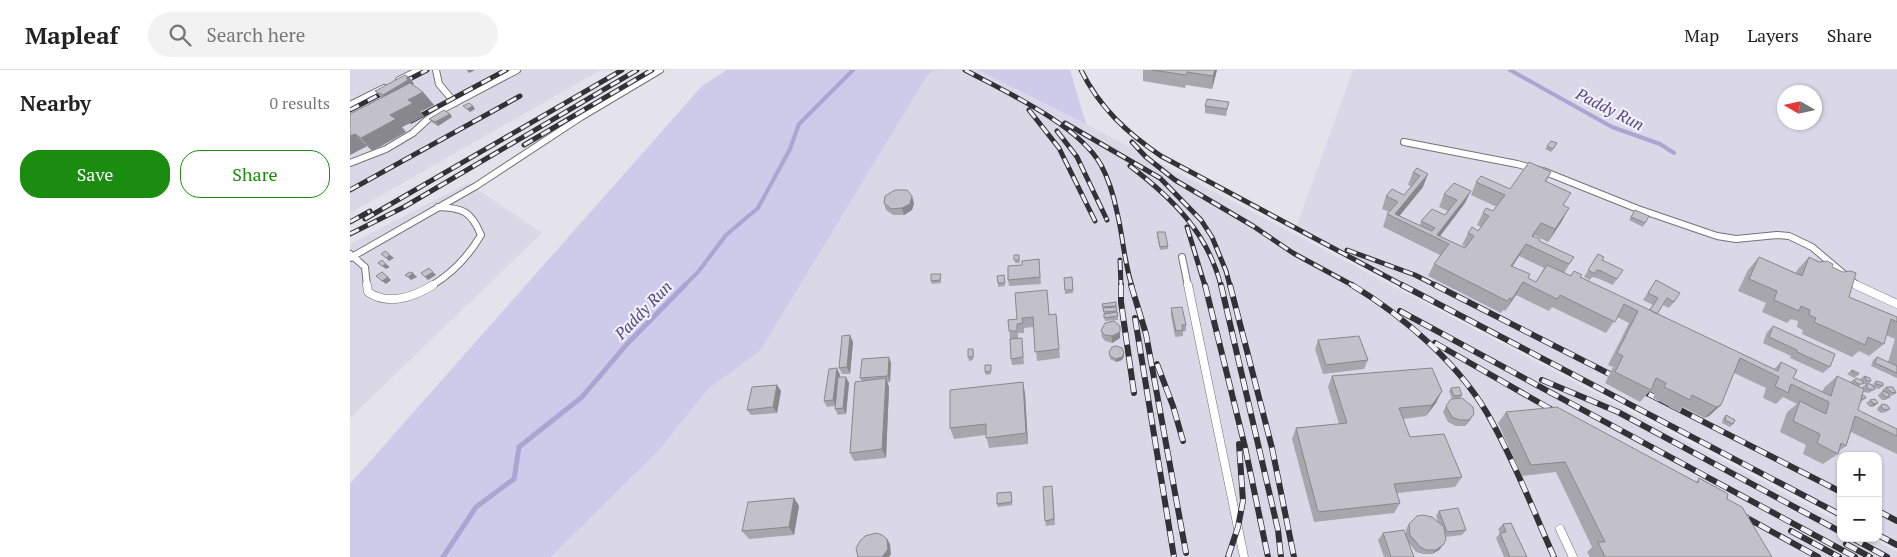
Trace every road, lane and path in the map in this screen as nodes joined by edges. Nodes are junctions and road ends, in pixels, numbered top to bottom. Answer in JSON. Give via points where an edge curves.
{"nodes":[{"id":1,"x":419,"y":70,"type":"edge"},
{"id":2,"x":436,"y":70,"type":"edge"},
{"id":3,"x":517,"y":70,"type":"edge"},
{"id":4,"x":660,"y":70,"type":"edge"},
{"id":5,"x":455,"y":103,"type":"junction"},
{"id":6,"x":350,"y":105,"type":"edge"},
{"id":7,"x":1404,"y":142,"type":"dead end"},
{"id":8,"x":350,"y":163,"type":"edge"},
{"id":9,"x":438,"y":207,"type":"junction"},
{"id":10,"x":351,"y":256,"type":"edge"},
{"id":11,"x":1182,"y":257,"type":"dead end"},
{"id":12,"x":1897,"y":304,"type":"edge"},
{"id":13,"x":1560,"y":529,"type":"dead end"},
{"id":14,"x":1244,"y":557,"type":"edge"},
{"id":15,"x":1573,"y":557,"type":"edge"}],
"edges":[{"from":1,"to":6,"type":"lane"},
{"from":2,"to":5,"type":"lane","via":[[439,84]]},
{"from":3,"to":5,"type":"lane"},
{"from":4,"to":9,"type":"lane"},
{"from":5,"to":8,"type":"lane","via":[[386,149]]},
{"from":7,"to":12,"type":"lane","via":[[1544,171],[1646,213],[1717,236],[1742,239],[1783,235],[1795,238],[1812,247],[1860,288]]},
{"from":9,"to":10,"type":"lane"},
{"from":9,"to":10,"type":"lane","via":[[458,208],[468,213],[482,234],[465,259],[447,277],[424,290],[403,298],[380,299],[368,292],[365,268]]},
{"from":11,"to":14,"type":"lane"},
{"from":13,"to":15,"type":"lane"}]}
